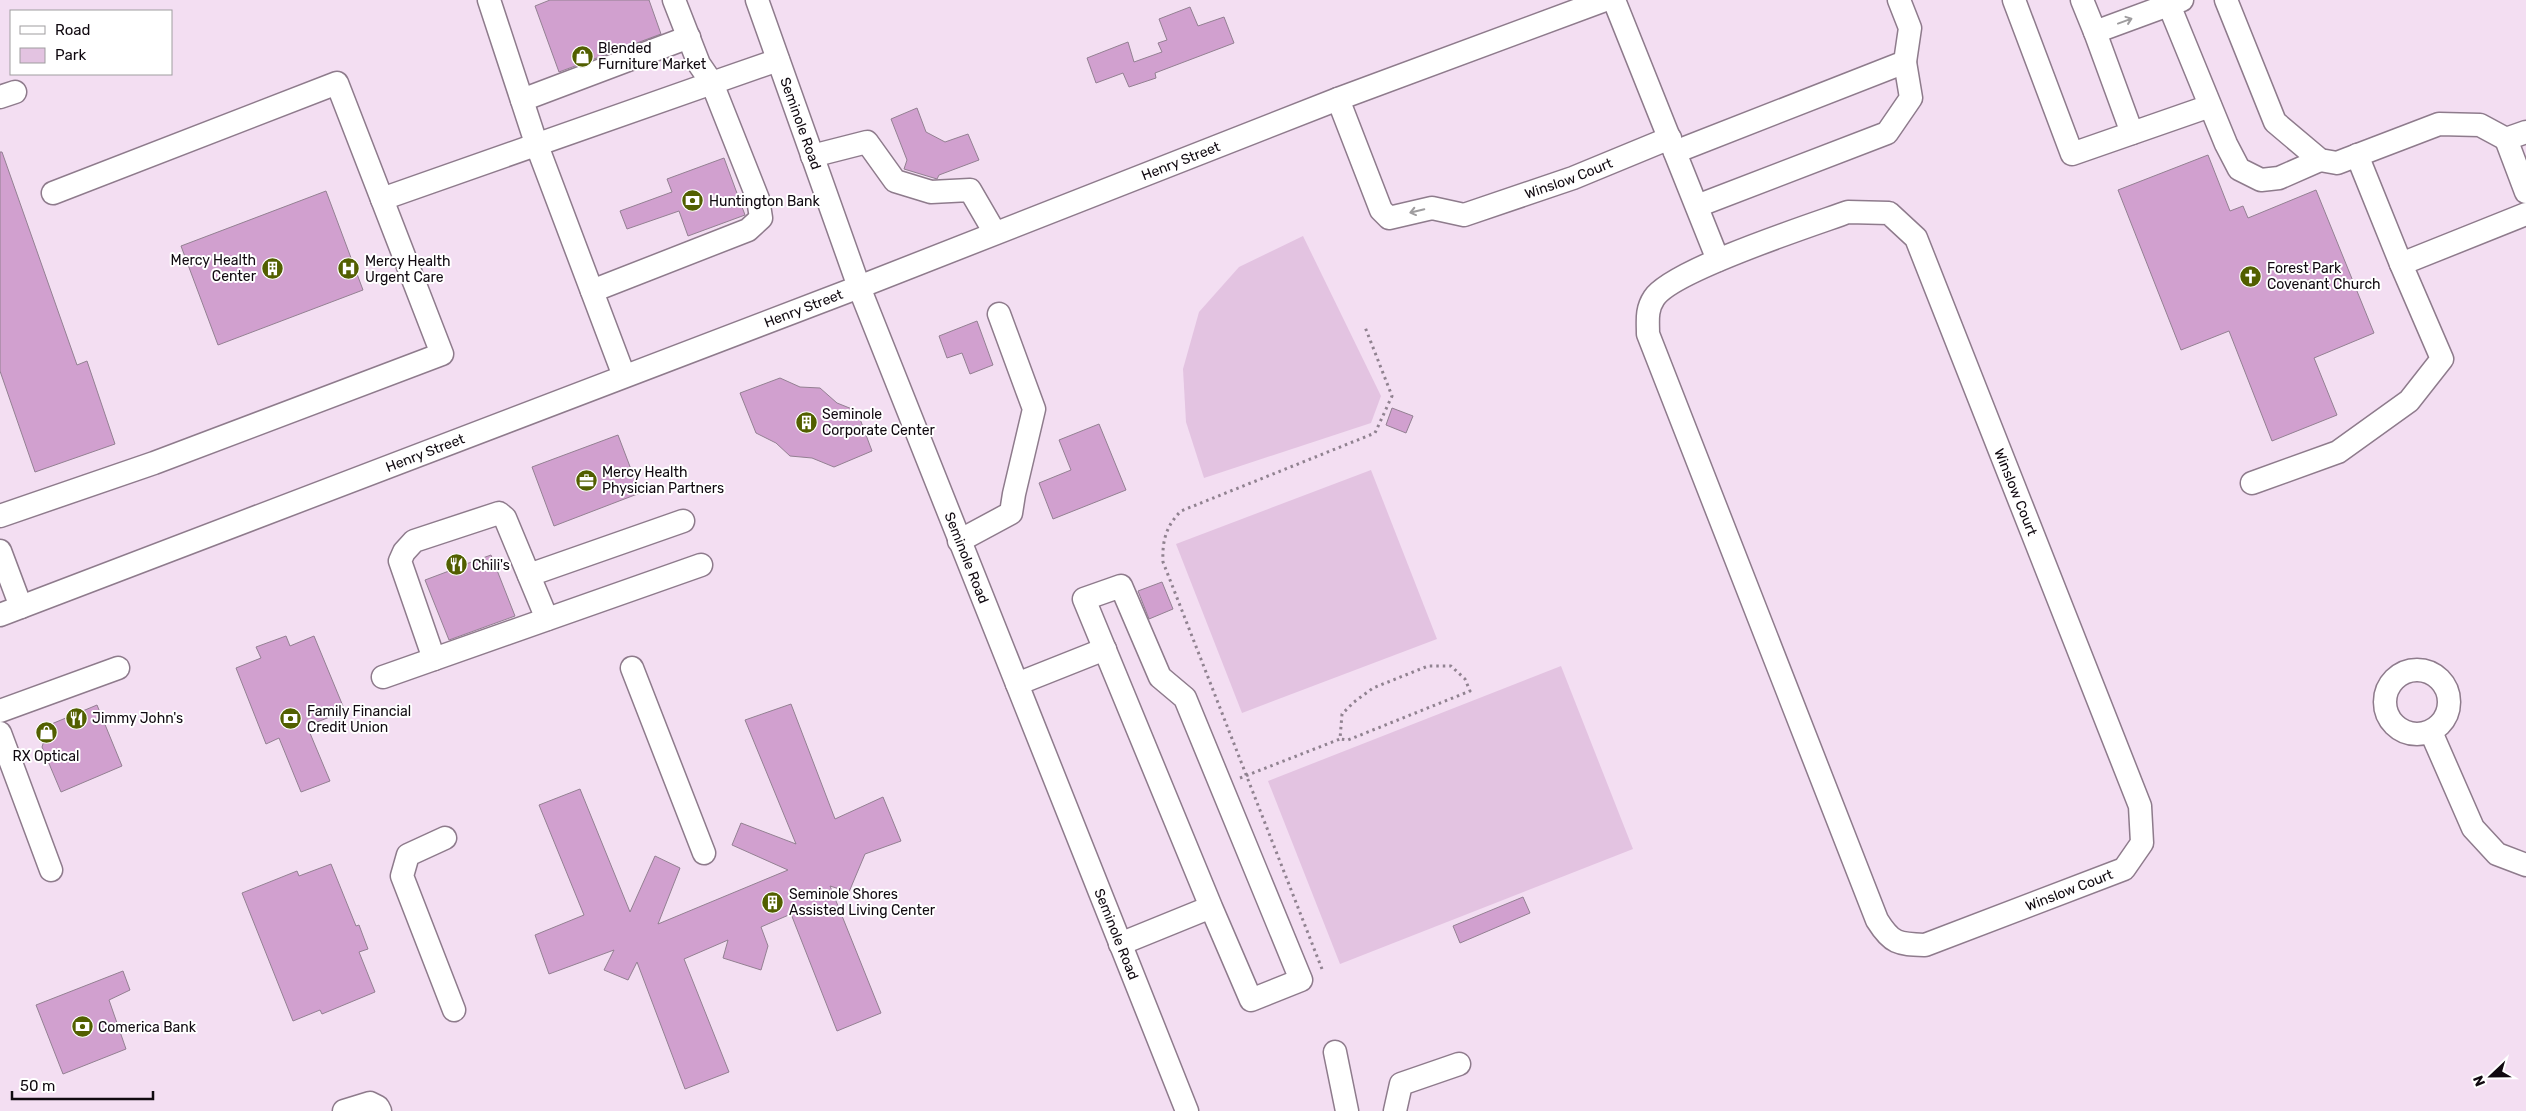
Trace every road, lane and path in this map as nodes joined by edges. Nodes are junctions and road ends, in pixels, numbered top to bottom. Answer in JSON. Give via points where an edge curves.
{"nodes":[{"id":1,"x":489,"y":0,"type":"edge"},
{"id":2,"x":674,"y":0,"type":"edge"},
{"id":3,"x":757,"y":0,"type":"edge"},
{"id":4,"x":1605,"y":0,"type":"edge"},
{"id":5,"x":1614,"y":0,"type":"edge"},
{"id":6,"x":1899,"y":0,"type":"edge"},
{"id":7,"x":2015,"y":0,"type":"edge"},
{"id":8,"x":2082,"y":0,"type":"edge"},
{"id":9,"x":2226,"y":0,"type":"edge"},
{"id":10,"x":2176,"y":2,"type":"edge"},
{"id":11,"x":2095,"y":32,"type":"junction"},
{"id":12,"x":688,"y":38,"type":"junction"},
{"id":13,"x":778,"y":60,"type":"junction"},
{"id":14,"x":1906,"y":62,"type":"junction"},
{"id":15,"x":712,"y":83,"type":"junction"},
{"id":16,"x":1338,"y":99,"type":"junction"},
{"id":17,"x":522,"y":100,"type":"junction"},
{"id":18,"x":2210,"y":106,"type":"junction"},
{"id":19,"x":2132,"y":133,"type":"junction"},
{"id":20,"x":2516,"y":135,"type":"edge"},
{"id":21,"x":536,"y":143,"type":"junction"},
{"id":22,"x":1673,"y":145,"type":"junction"},
{"id":23,"x":2357,"y":155,"type":"junction"},
{"id":24,"x":812,"y":156,"type":"junction"},
{"id":25,"x":2320,"y":160,"type":"junction"},
{"id":26,"x":2526,"y":192,"type":"edge"},
{"id":27,"x":53,"y":193,"type":"dead end"},
{"id":28,"x":382,"y":199,"type":"junction"},
{"id":29,"x":1697,"y":206,"type":"junction"},
{"id":30,"x":2526,"y":214,"type":"edge"},
{"id":31,"x":995,"y":234,"type":"junction"},
{"id":32,"x":1718,"y":260,"type":"junction"},
{"id":33,"x":2401,"y":264,"type":"junction"},
{"id":34,"x":859,"y":287,"type":"junction"},
{"id":35,"x":592,"y":291,"type":"junction"},
{"id":36,"x":999,"y":314,"type":"dead end"},
{"id":37,"x":1365,"y":327,"type":"dead end"},
{"id":38,"x":624,"y":376,"type":"junction"},
{"id":39,"x":2252,"y":483,"type":"dead end"},
{"id":40,"x":0,"y":516,"type":"edge"},
{"id":41,"x":683,"y":521,"type":"dead end"},
{"id":42,"x":960,"y":541,"type":"junction"},
{"id":43,"x":0,"y":551,"type":"edge"},
{"id":44,"x":701,"y":565,"type":"dead end"},
{"id":45,"x":529,"y":575,"type":"junction"},
{"id":46,"x":21,"y":607,"type":"junction"},
{"id":47,"x":0,"y":615,"type":"edge"},
{"id":48,"x":547,"y":619,"type":"junction"},
{"id":49,"x":1105,"y":649,"type":"junction"},
{"id":50,"x":434,"y":659,"type":"junction"},
{"id":51,"x":118,"y":668,"type":"dead end"},
{"id":52,"x":632,"y":668,"type":"dead end"},
{"id":53,"x":383,"y":677,"type":"dead end"},
{"id":54,"x":1017,"y":684,"type":"junction"},
{"id":55,"x":0,"y":711,"type":"edge"},
{"id":56,"x":2431,"y":732,"type":"dead end"},
{"id":57,"x":0,"y":733,"type":"edge"},
{"id":58,"x":1340,"y":739,"type":"junction"},
{"id":59,"x":1246,"y":776,"type":"junction"},
{"id":60,"x":1221,"y":786,"type":"junction"},
{"id":61,"x":445,"y":838,"type":"dead end"},
{"id":62,"x":704,"y":853,"type":"dead end"},
{"id":63,"x":2526,"y":865,"type":"edge"},
{"id":64,"x":51,"y":870,"type":"dead end"},
{"id":65,"x":1211,"y":907,"type":"junction"},
{"id":66,"x":1120,"y":944,"type":"junction"},
{"id":67,"x":1322,"y":969,"type":"dead end"},
{"id":68,"x":454,"y":1010,"type":"dead end"},
{"id":69,"x":1336,"y":1052,"type":"dead end"},
{"id":70,"x":1459,"y":1064,"type":"dead end"},
{"id":71,"x":344,"y":1111,"type":"edge"},
{"id":72,"x":380,"y":1111,"type":"edge"},
{"id":73,"x":1187,"y":1111,"type":"edge"},
{"id":74,"x":1347,"y":1111,"type":"edge"},
{"id":75,"x":1395,"y":1111,"type":"edge"}],
"edges":[{"from":1,"to":17,"type":"street"},
{"from":2,"to":12,"type":"street"},
{"from":3,"to":13,"type":"street","name":"Seminole Road"},
{"from":4,"to":16,"type":"street","name":"Henry Street"},
{"from":5,"to":22,"type":"street"},
{"from":6,"to":14,"type":"street","via":[[1910,28]]},
{"from":7,"to":19,"type":"street","via":[[2072,154]]},
{"from":8,"to":11,"type":"street"},
{"from":9,"to":25,"type":"street","via":[[2275,122]]},
{"from":11,"to":10,"type":"street","one_way":true},
{"from":10,"to":18,"type":"street"},
{"from":11,"to":19,"type":"street"},
{"from":12,"to":15,"type":"street","via":[[698,64]]},
{"from":12,"to":17,"type":"street"},
{"from":13,"to":15,"type":"street"},
{"from":13,"to":24,"type":"street","name":"Seminole Road"},
{"from":14,"to":22,"type":"street","name":"Winslow Court"},
{"from":14,"to":29,"type":"street","via":[[1911,98],[1887,133]]},
{"from":15,"to":21,"type":"street"},
{"from":15,"to":35,"type":"street","via":[[758,199],[761,218],[748,230]]},
{"from":22,"to":16,"type":"street","name":"Winslow Court","one_way":true,"via":[[1464,215],[1432,208],[1389,218],[1380,210]]},
{"from":16,"to":31,"type":"street","name":"Henry Street"},
{"from":17,"to":21,"type":"street"},
{"from":18,"to":19,"type":"street"},
{"from":18,"to":25,"type":"street","via":[[2239,169],[2260,180],[2279,178]]},
{"from":20,"to":23,"type":"street","via":[[2480,126],[2439,124]]},
{"from":20,"to":26,"type":"street"},
{"from":21,"to":28,"type":"street"},
{"from":21,"to":35,"type":"street"},
{"from":22,"to":29,"type":"street"},
{"from":23,"to":25,"type":"street","via":[[2337,163]]},
{"from":23,"to":33,"type":"street"},
{"from":24,"to":31,"type":"street","via":[[867,142],[895,181],[931,192],[970,190]]},
{"from":24,"to":34,"type":"street","name":"Seminole Road"},
{"from":27,"to":28,"type":"street","via":[[337,83]]},
{"from":28,"to":40,"type":"street","via":[[442,354],[154,463]]},
{"from":29,"to":32,"type":"street"},
{"from":30,"to":33,"type":"street"},
{"from":31,"to":34,"type":"street","name":"Henry Street"},
{"from":32,"to":32,"type":"street","name":"Winslow Court","via":[[1672,283],[1655,296],[1647,312],[1648,334],[1877,920],[1888,938],[1905,945],[1925,945],[2124,869],[2142,843],[2140,806],[1916,238],[1889,213],[1848,212]]},
{"from":33,"to":39,"type":"street","via":[[2442,359],[2409,401],[2338,452]]},
{"from":34,"to":38,"type":"street","name":"Henry Street"},
{"from":34,"to":42,"type":"street","name":"Seminole Road"},
{"from":35,"to":38,"type":"street"},
{"from":36,"to":42,"type":"street","via":[[1034,409],[1011,513]]},
{"from":37,"to":59,"type":"path","via":[[1392,396],[1375,433],[1181,511],[1171,520],[1162,546],[1163,562]]},
{"from":38,"to":46,"type":"street","name":"Henry Street"},
{"from":41,"to":45,"type":"street"},
{"from":42,"to":54,"type":"street","name":"Seminole Road"},
{"from":43,"to":46,"type":"street"},
{"from":44,"to":48,"type":"street"},
{"from":45,"to":48,"type":"street"},
{"from":45,"to":50,"type":"street","via":[[505,518],[499,513],[414,541],[400,561]]},
{"from":46,"to":47,"type":"street","name":"Henry Street"},
{"from":48,"to":50,"type":"street"},
{"from":49,"to":54,"type":"street"},
{"from":49,"to":60,"type":"street","via":[[1084,599],[1121,586],[1160,677],[1185,698]]},
{"from":49,"to":65,"type":"street"},
{"from":50,"to":53,"type":"street"},
{"from":51,"to":55,"type":"street"},
{"from":52,"to":62,"type":"street"},
{"from":54,"to":66,"type":"street","name":"Seminole Road"},
{"from":56,"to":63,"type":"street","via":[[2473,828],[2498,854]]},
{"from":57,"to":64,"type":"street"},
{"from":58,"to":58,"type":"path","via":[[1342,714],[1373,688],[1428,666],[1451,666],[1465,679],[1470,691],[1348,740]]},
{"from":58,"to":59,"type":"path"},
{"from":59,"to":60,"type":"path"},
{"from":59,"to":67,"type":"path"},
{"from":60,"to":65,"type":"street","via":[[1301,980],[1251,1000]]},
{"from":61,"to":68,"type":"street","via":[[408,855],[402,876]]},
{"from":65,"to":66,"type":"street"},
{"from":66,"to":73,"type":"street","name":"Seminole Road"},
{"from":69,"to":74,"type":"street"},
{"from":70,"to":75,"type":"street","via":[[1401,1084]]},
{"from":71,"to":72,"type":"street","via":[[370,1103]]}]}
